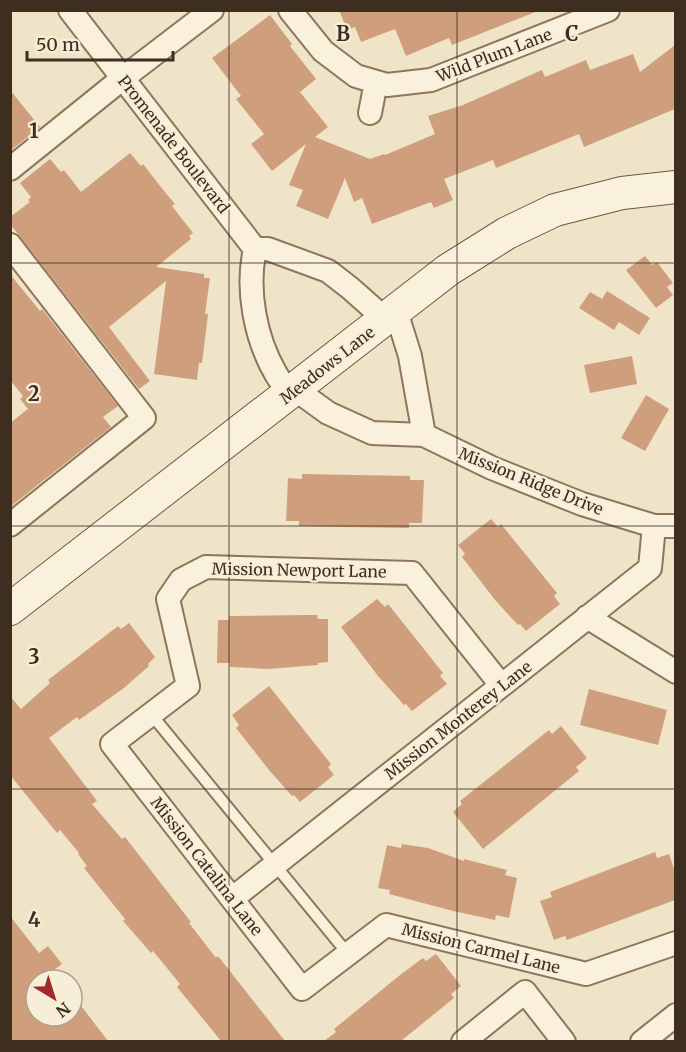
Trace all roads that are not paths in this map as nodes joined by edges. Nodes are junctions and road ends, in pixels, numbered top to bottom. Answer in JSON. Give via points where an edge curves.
{"nodes":[{"id":1,"x":70,"y":10,"type":"edge"},
{"id":2,"x":212,"y":10,"type":"edge"},
{"id":3,"x":290,"y":10,"type":"edge"},
{"id":4,"x":608,"y":10,"type":"edge"},
{"id":5,"x":123,"y":78,"type":"junction"},
{"id":6,"x":376,"y":82,"type":"junction"},
{"id":7,"x":370,"y":113,"type":"dead end"},
{"id":8,"x":10,"y":169,"type":"edge"},
{"id":9,"x":675,"y":187,"type":"edge"},
{"id":10,"x":10,"y":245,"type":"edge"},
{"id":11,"x":255,"y":249,"type":"junction"},
{"id":12,"x":391,"y":315,"type":"junction"},
{"id":13,"x":292,"y":391,"type":"junction"},
{"id":14,"x":424,"y":435,"type":"junction"},
{"id":15,"x":10,"y":525,"type":"edge"},
{"id":16,"x":665,"y":526,"type":"edge"},
{"id":17,"x":10,"y":609,"type":"edge"},
{"id":18,"x":587,"y":616,"type":"junction"},
{"id":19,"x":675,"y":672,"type":"edge"},
{"id":20,"x":501,"y":685,"type":"junction"},
{"id":21,"x":151,"y":714,"type":"junction"},
{"id":22,"x":112,"y":744,"type":"joint"},
{"id":23,"x":276,"y":864,"type":"junction"},
{"id":24,"x":233,"y":898,"type":"junction"},
{"id":25,"x":675,"y":943,"type":"edge"},
{"id":26,"x":348,"y":954,"type":"junction"},
{"id":27,"x":302,"y":988,"type":"joint"},
{"id":28,"x":675,"y":1015,"type":"edge"},
{"id":29,"x":462,"y":1041,"type":"edge"},
{"id":30,"x":564,"y":1041,"type":"edge"},
{"id":31,"x":642,"y":1041,"type":"edge"}],
"edges":[{"from":1,"to":5,"type":"street","name":"Promenade Boulevard"},
{"from":2,"to":5,"type":"street"},
{"from":3,"to":6,"type":"street","name":"Wild Plum Lane","via":[[323,51],[356,76]]},
{"from":4,"to":6,"type":"street","name":"Wild Plum Lane","via":[[431,80],[387,85]]},
{"from":5,"to":8,"type":"street"},
{"from":5,"to":11,"type":"street","name":"Promenade Boulevard"},
{"from":6,"to":7,"type":"street"},
{"from":9,"to":12,"type":"street","name":"Meadows Lane","via":[[622,193],[555,210],[507,233],[448,270]]},
{"from":10,"to":15,"type":"street","via":[[144,418]]},
{"from":11,"to":12,"type":"street","via":[[268,249],[328,271]]},
{"from":11,"to":13,"type":"street","via":[[251,280],[260,337],[276,375]]},
{"from":12,"to":13,"type":"street","name":"Meadows Lane"},
{"from":12,"to":14,"type":"street","via":[[410,356]]},
{"from":13,"to":14,"type":"street","name":"Mission Ridge Drive","via":[[372,433]]},
{"from":13,"to":17,"type":"street","name":"Meadows Lane"},
{"from":14,"to":16,"type":"street","name":"Mission Ridge Drive","via":[[492,468],[582,504]]},
{"from":16,"to":18,"type":"street","name":"Mission Monterey Lane","via":[[650,568]]},
{"from":18,"to":19,"type":"street"},
{"from":18,"to":20,"type":"street","name":"Mission Monterey Lane"},
{"from":20,"to":21,"type":"street","name":"Mission Newport Lane","via":[[412,573],[206,567],[181,580],[168,599],[188,686]]},
{"from":20,"to":23,"type":"street","name":"Mission Monterey Lane"},
{"from":21,"to":22,"type":"street","name":"Mission Newport Lane"},
{"from":21,"to":23,"type":"lane"},
{"from":22,"to":24,"type":"street","name":"Mission Catalina Lane"},
{"from":23,"to":24,"type":"street","name":"Mission Monterey Lane"},
{"from":23,"to":26,"type":"lane"},
{"from":24,"to":27,"type":"street","name":"Mission Catalina Lane"},
{"from":25,"to":26,"type":"street","name":"Mission Carmel Lane","via":[[586,974],[386,925]]},
{"from":26,"to":27,"type":"street","name":"Mission Carmel Lane"},
{"from":28,"to":31,"type":"street"},
{"from":29,"to":30,"type":"street","via":[[525,992]]}]}
